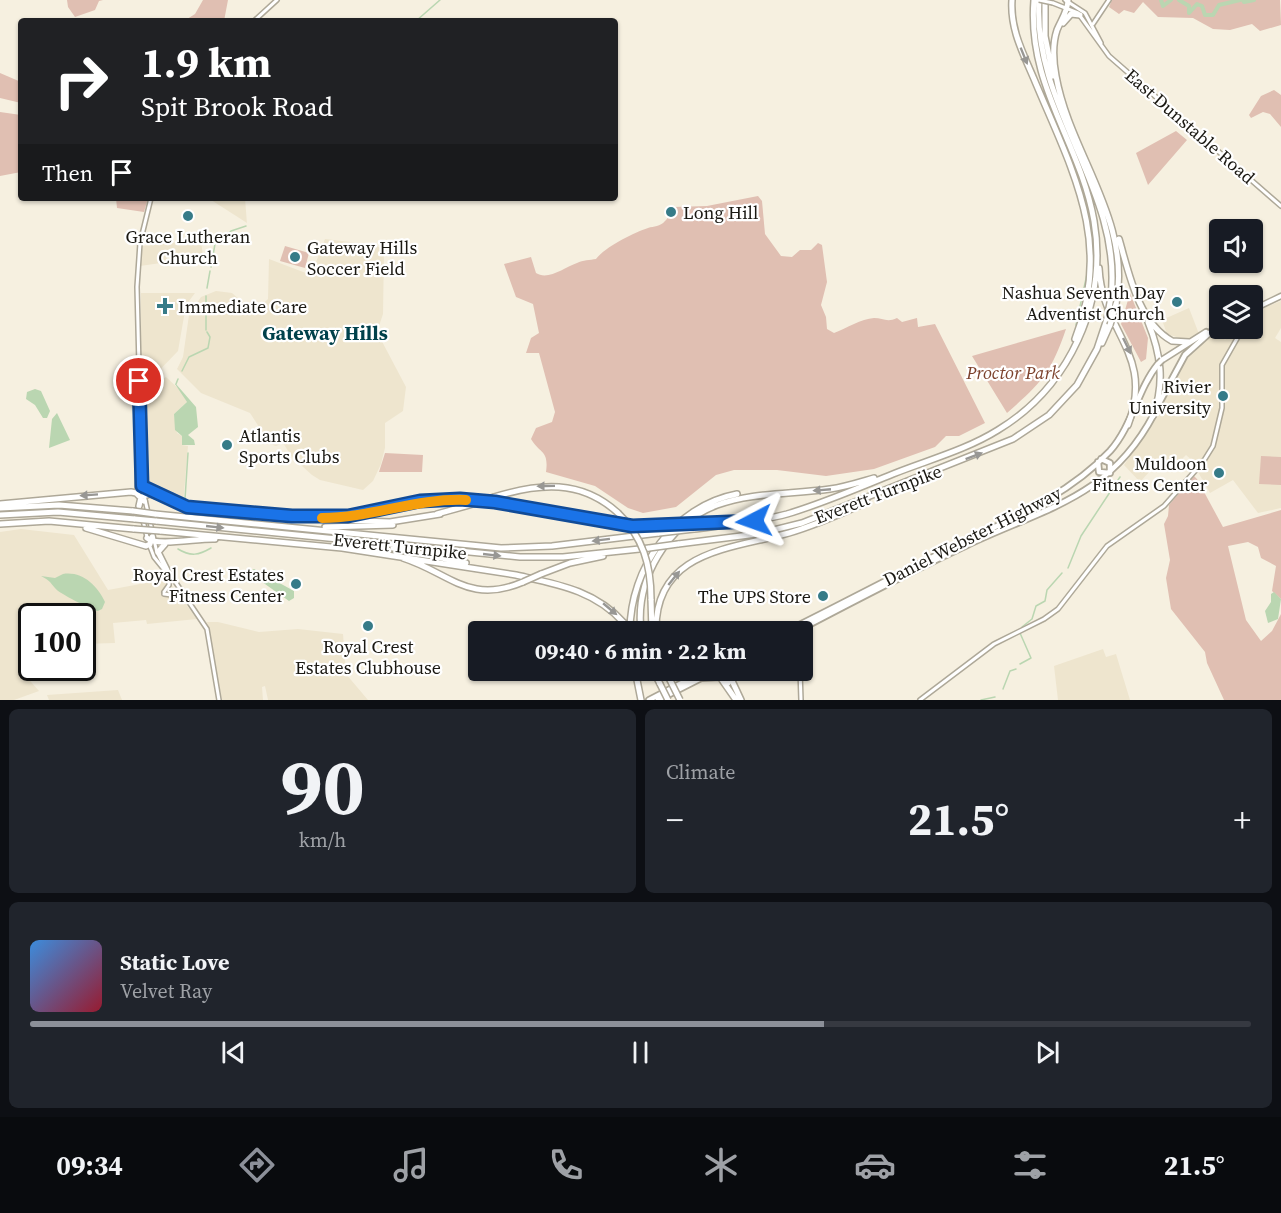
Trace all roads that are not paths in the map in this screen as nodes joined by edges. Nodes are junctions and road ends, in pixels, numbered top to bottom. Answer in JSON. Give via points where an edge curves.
{"nodes":[{"id":1,"x":277,"y":0,"type":"edge"},
{"id":2,"x":1006,"y":0,"type":"edge"},
{"id":3,"x":1012,"y":0,"type":"edge"},
{"id":4,"x":1034,"y":0,"type":"edge"},
{"id":5,"x":1039,"y":0,"type":"edge"},
{"id":6,"x":1045,"y":0,"type":"edge"},
{"id":7,"x":1109,"y":0,"type":"edge"},
{"id":8,"x":1067,"y":2,"type":"edge"},
{"id":9,"x":1080,"y":15,"type":"junction"},
{"id":10,"x":257,"y":18,"type":"edge"},
{"id":11,"x":1013,"y":25,"type":"junction"},
{"id":12,"x":1090,"y":25,"type":"junction"},
{"id":13,"x":1054,"y":40,"type":"junction"},
{"id":14,"x":1064,"y":108,"type":"junction"},
{"id":15,"x":1092,"y":172,"type":"junction"},
{"id":16,"x":150,"y":201,"type":"edge"},
{"id":17,"x":1281,"y":206,"type":"edge"},
{"id":18,"x":1094,"y":224,"type":"junction"},
{"id":19,"x":1281,"y":296,"type":"edge"},
{"id":20,"x":1263,"y":304,"type":"edge"},
{"id":21,"x":1143,"y":308,"type":"junction"},
{"id":22,"x":1109,"y":322,"type":"junction"},
{"id":23,"x":1209,"y":332,"type":"edge"},
{"id":24,"x":1205,"y":335,"type":"junction"},
{"id":25,"x":1237,"y":339,"type":"edge"},
{"id":26,"x":1190,"y":342,"type":"junction"},
{"id":27,"x":139,"y":385,"type":"junction"},
{"id":28,"x":1048,"y":388,"type":"junction"},
{"id":29,"x":1153,"y":416,"type":"junction"},
{"id":30,"x":1128,"y":425,"type":"junction"},
{"id":31,"x":1100,"y":461,"type":"junction"},
{"id":32,"x":894,"y":473,"type":"junction"},
{"id":33,"x":1110,"y":473,"type":"junction"},
{"id":34,"x":923,"y":477,"type":"junction"},
{"id":35,"x":142,"y":486,"type":"junction"},
{"id":36,"x":790,"y":492,"type":"junction"},
{"id":37,"x":141,"y":498,"type":"junction"},
{"id":38,"x":165,"y":499,"type":"junction"},
{"id":39,"x":0,"y":506,"type":"edge"},
{"id":40,"x":440,"y":514,"type":"junction"},
{"id":41,"x":0,"y":515,"type":"edge"},
{"id":42,"x":292,"y":516,"type":"junction"},
{"id":43,"x":49,"y":521,"type":"junction"},
{"id":44,"x":0,"y":524,"type":"edge"},
{"id":45,"x":265,"y":525,"type":"junction"},
{"id":46,"x":695,"y":527,"type":"junction"},
{"id":47,"x":345,"y":540,"type":"junction"},
{"id":48,"x":151,"y":541,"type":"junction"},
{"id":49,"x":277,"y":541,"type":"junction"},
{"id":50,"x":170,"y":542,"type":"junction"},
{"id":51,"x":649,"y":548,"type":"junction"},
{"id":52,"x":381,"y":553,"type":"junction"},
{"id":53,"x":167,"y":573,"type":"junction"},
{"id":54,"x":516,"y":575,"type":"junction"},
{"id":55,"x":187,"y":598,"type":"junction"},
{"id":56,"x":622,"y":621,"type":"edge"},
{"id":57,"x":631,"y":621,"type":"edge"},
{"id":58,"x":641,"y":621,"type":"edge"},
{"id":59,"x":653,"y":621,"type":"edge"},
{"id":60,"x":656,"y":621,"type":"edge"},
{"id":61,"x":805,"y":621,"type":"edge"},
{"id":62,"x":813,"y":623,"type":"edge"},
{"id":63,"x":637,"y":681,"type":"edge"},
{"id":64,"x":658,"y":681,"type":"edge"},
{"id":65,"x":670,"y":681,"type":"edge"},
{"id":66,"x":686,"y":681,"type":"edge"},
{"id":67,"x":696,"y":681,"type":"edge"},
{"id":68,"x":723,"y":681,"type":"edge"},
{"id":69,"x":728,"y":681,"type":"edge"},
{"id":70,"x":730,"y":681,"type":"edge"},
{"id":71,"x":800,"y":681,"type":"edge"},
{"id":72,"x":219,"y":700,"type":"edge"},
{"id":73,"x":641,"y":700,"type":"edge"},
{"id":74,"x":649,"y":700,"type":"edge"},
{"id":75,"x":658,"y":700,"type":"edge"},
{"id":76,"x":668,"y":700,"type":"edge"},
{"id":77,"x":680,"y":700,"type":"edge"},
{"id":78,"x":736,"y":700,"type":"edge"},
{"id":79,"x":741,"y":700,"type":"edge"},
{"id":80,"x":801,"y":700,"type":"edge"},
{"id":81,"x":920,"y":700,"type":"edge"}],
"edges":[{"from":1,"to":10,"type":"street"},
{"from":2,"to":11,"type":"highway"},
{"from":3,"to":11,"type":"highway"},
{"from":4,"to":18,"type":"highway","name":"Everett Turnpike","via":[[1040,74],[1082,179]]},
{"from":5,"to":8,"type":"street","name":"East Dunstable Road","bridge":true},
{"from":5,"to":22,"type":"highway","bridge":true,"via":[[1040,41],[1048,80],[1106,225],[1112,256]]},
{"from":6,"to":14,"type":"highway","via":[[1047,50]]},
{"from":7,"to":12,"type":"street","via":[[1100,17]]},
{"from":8,"to":9,"type":"street","name":"East Dunstable Road"},
{"from":8,"to":12,"type":"street","name":"East Dunstable Road","via":[[1082,9]]},
{"from":8,"to":13,"type":"highway"},
{"from":9,"to":12,"type":"street","name":"East Dunstable Road"},
{"from":9,"to":13,"type":"highway","via":[[1068,16]]},
{"from":11,"to":28,"type":"highway","one_way":true,"via":[[1080,189],[1090,236],[1091,273],[1085,312],[1070,351]]},
{"from":12,"to":17,"type":"street","name":"East Dunstable Road","via":[[1109,56]]},
{"from":13,"to":14,"type":"highway","via":[[1055,73]]},
{"from":14,"to":15,"type":"highway"},
{"from":15,"to":21,"type":"highway"},
{"from":15,"to":22,"type":"highway","bridge":true,"via":[[1116,243],[1119,274],[1116,304]]},
{"from":16,"to":27,"type":"street","via":[[137,268]]},
{"from":18,"to":28,"type":"highway","name":"Everett Turnpike","via":[[1096,271],[1089,313],[1072,352]]},
{"from":18,"to":30,"type":"highway","one_way":true,"via":[[1102,293],[1136,372],[1136,398]]},
{"from":19,"to":20,"type":"main road"},
{"from":21,"to":26,"type":"highway","via":[[1166,337],[1177,343]]},
{"from":21,"to":29,"type":"highway","via":[[1161,368]]},
{"from":34,"to":22,"type":"highway","name":"Everett Turnpike","one_way":true,"via":[[996,448],[1033,427],[1071,392]]},
{"from":23,"to":24,"type":"main road"},
{"from":24,"to":26,"type":"main road","name":"Daniel Webster Highway"},
{"from":24,"to":29,"type":"main road","name":"Daniel Webster Highway","via":[[1183,358]]},
{"from":25,"to":81,"type":"street","via":[[1222,367],[1222,406],[1213,446],[1196,471],[1164,506],[1107,546],[1058,609],[994,644]]},
{"from":26,"to":30,"type":"main road","name":"Daniel Webster Highway","via":[[1160,362],[1146,382]]},
{"from":27,"to":35,"type":"street"},
{"from":27,"to":37,"type":"street"},
{"from":28,"to":32,"type":"highway","name":"Everett Turnpike","via":[[991,434]]},
{"from":29,"to":33,"type":"main road","name":"Daniel Webster Highway"},
{"from":30,"to":31,"type":"main road","name":"Daniel Webster Highway"},
{"from":31,"to":33,"type":"main road","via":[[1110,463]]},
{"from":31,"to":33,"type":"main road","via":[[1099,472]]},
{"from":31,"to":61,"type":"main road","name":"Daniel Webster Highway","via":[[1040,503]]},
{"from":32,"to":36,"type":"highway","one_way":true,"via":[[836,488]]},
{"from":32,"to":46,"type":"highway","name":"Everett Turnpike","via":[[803,509],[750,522]]},
{"from":33,"to":62,"type":"main road","name":"Daniel Webster Highway","via":[[1066,502],[968,545]]},
{"from":34,"to":51,"type":"highway","name":"Everett Turnpike","bridge":true,"via":[[787,527]]},
{"from":60,"to":34,"type":"highway","one_way":true,"via":[[664,592],[674,576],[695,559],[712,551],[810,526]]},
{"from":35,"to":37,"type":"street"},
{"from":35,"to":38,"type":"highway"},
{"from":36,"to":57,"type":"highway","via":[[726,496],[680,521],[660,543],[644,572]]},
{"from":36,"to":58,"type":"highway","via":[[732,499],[703,511],[681,527],[648,575]]},
{"from":37,"to":38,"type":"highway","via":[[151,494]]},
{"from":37,"to":39,"type":"highway","one_way":true},
{"from":37,"to":48,"type":"street"},
{"from":37,"to":48,"type":"street"},
{"from":38,"to":42,"type":"highway","via":[[199,509]]},
{"from":39,"to":45,"type":"highway","name":"Everett Turnpike","bridge":true,"via":[[58,505]]},
{"from":40,"to":42,"type":"highway","via":[[378,523]]},
{"from":40,"to":45,"type":"highway","via":[[374,527]]},
{"from":59,"to":40,"type":"highway","one_way":true,"bridge":true,"via":[[651,575],[645,552],[618,513],[592,495],[562,486],[530,487]]},
{"from":41,"to":47,"type":"highway","name":"Everett Turnpike","one_way":true,"bridge":true,"via":[[54,512]]},
{"from":42,"to":46,"type":"highway","bridge":true,"via":[[348,516],[420,501],[460,499],[616,525]]},
{"from":43,"to":44,"type":"highway"},
{"from":43,"to":48,"type":"highway"},
{"from":43,"to":49,"type":"highway","bridge":true},
{"from":46,"to":45,"type":"highway","name":"Everett Turnpike","one_way":true,"bridge":true,"via":[[509,548]]},
{"from":47,"to":51,"type":"highway","name":"Everett Turnpike","one_way":true,"via":[[536,558]]},
{"from":47,"to":54,"type":"highway"},
{"from":48,"to":50,"type":"highway"},
{"from":48,"to":53,"type":"street"},
{"from":49,"to":50,"type":"highway","via":[[196,538]]},
{"from":49,"to":52,"type":"highway"},
{"from":50,"to":53,"type":"highway","via":[[158,552]]},
{"from":51,"to":52,"type":"highway","bridge":true,"via":[[570,562],[497,590],[474,590],[455,584],[411,561]]},
{"from":52,"to":54,"type":"highway"},
{"from":53,"to":55,"type":"street"},
{"from":53,"to":55,"type":"street","via":[[170,583],[164,593]]},
{"from":54,"to":56,"type":"highway","one_way":true,"bridge":true,"via":[[585,593]]},
{"from":55,"to":72,"type":"street","via":[[209,634]]},
{"from":63,"to":73,"type":"highway"},
{"from":64,"to":76,"type":"highway","bridge":true},
{"from":65,"to":77,"type":"highway","bridge":true},
{"from":66,"to":74,"type":"main road"},
{"from":67,"to":75,"type":"main road"},
{"from":68,"to":78,"type":"highway"},
{"from":69,"to":78,"type":"highway"},
{"from":70,"to":79,"type":"highway"},
{"from":71,"to":80,"type":"street"}]}
